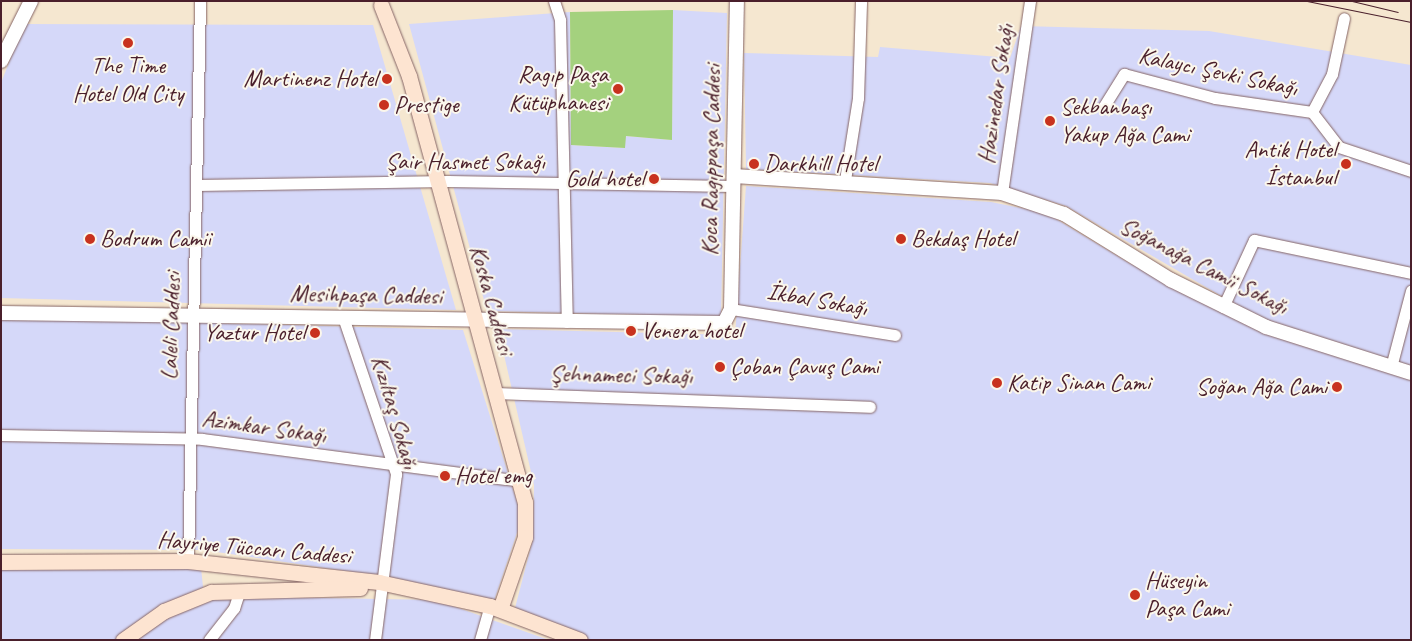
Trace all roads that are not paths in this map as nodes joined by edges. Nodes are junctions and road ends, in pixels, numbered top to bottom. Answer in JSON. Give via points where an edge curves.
{"nodes":[{"id":1,"x":31,"y":1,"type":"edge"},
{"id":2,"x":554,"y":1,"type":"edge"},
{"id":3,"x":737,"y":1,"type":"edge"},
{"id":4,"x":1030,"y":1,"type":"edge"},
{"id":5,"x":200,"y":2,"type":"edge"},
{"id":6,"x":861,"y":2,"type":"edge"},
{"id":7,"x":381,"y":3,"type":"edge"},
{"id":8,"x":1344,"y":18,"type":"dead end"},
{"id":9,"x":1,"y":60,"type":"edge"},
{"id":10,"x":1104,"y":106,"type":"dead end"},
{"id":11,"x":1312,"y":112,"type":"junction"},
{"id":12,"x":1411,"y":171,"type":"edge"},
{"id":13,"x":845,"y":180,"type":"junction"},
{"id":14,"x":734,"y":181,"type":"junction"},
{"id":15,"x":438,"y":183,"type":"junction"},
{"id":16,"x":564,"y":184,"type":"junction"},
{"id":17,"x":197,"y":185,"type":"junction"},
{"id":18,"x":1002,"y":193,"type":"junction"},
{"id":19,"x":1411,"y":273,"type":"edge"},
{"id":20,"x":1411,"y":292,"type":"edge"},
{"id":21,"x":1224,"y":307,"type":"junction"},
{"id":22,"x":1,"y":312,"type":"edge"},
{"id":23,"x":729,"y":314,"type":"junction"},
{"id":24,"x":192,"y":315,"type":"junction"},
{"id":25,"x":343,"y":317,"type":"junction"},
{"id":26,"x":473,"y":320,"type":"junction"},
{"id":27,"x":568,"y":322,"type":"junction"},
{"id":28,"x":895,"y":335,"type":"dead end"},
{"id":29,"x":1391,"y":367,"type":"junction"},
{"id":30,"x":1411,"y":373,"type":"edge"},
{"id":31,"x":494,"y":394,"type":"junction"},
{"id":32,"x":870,"y":407,"type":"dead end"},
{"id":33,"x":1,"y":435,"type":"edge"},
{"id":34,"x":190,"y":438,"type":"junction"},
{"id":35,"x":394,"y":466,"type":"junction"},
{"id":36,"x":520,"y":481,"type":"junction"},
{"id":37,"x":188,"y":561,"type":"junction"},
{"id":38,"x":1,"y":562,"type":"edge"},
{"id":39,"x":379,"y":582,"type":"junction"},
{"id":40,"x":240,"y":590,"type":"junction"},
{"id":41,"x":495,"y":608,"type":"junction"},
{"id":42,"x":123,"y":640,"type":"edge"},
{"id":43,"x":209,"y":640,"type":"edge"},
{"id":44,"x":375,"y":640,"type":"edge"},
{"id":45,"x":480,"y":640,"type":"edge"},
{"id":46,"x":580,"y":640,"type":"edge"}],
"edges":[{"from":1,"to":9,"type":"street"},
{"from":2,"to":16,"type":"street","via":[[560,20]]},
{"from":3,"to":14,"type":"street","name":"Koca Ragıppaşa Caddesi"},
{"from":4,"to":18,"type":"street","name":"Hazinedar Sokağı"},
{"from":5,"to":17,"type":"street","name":"Laleli Caddesi"},
{"from":6,"to":13,"type":"street","via":[[858,98]]},
{"from":7,"to":15,"type":"main road","name":"Koska Caddesi","via":[[410,76]]},
{"from":8,"to":11,"type":"street","via":[[1332,74]]},
{"from":10,"to":11,"type":"street","name":"Kalaycı Şevki Sokağı","via":[[1124,74],[1215,98]]},
{"from":11,"to":12,"type":"street","via":[[1340,147]]},
{"from":13,"to":14,"type":"street","name":"Soğanağa Camii Sokağı"},
{"from":13,"to":18,"type":"street","name":"Soğanağa Camii Sokağı"},
{"from":14,"to":16,"type":"street","name":"Şair Hasmet Sokağı"},
{"from":14,"to":23,"type":"street","name":"Koca Ragıppaşa Caddesi"},
{"from":15,"to":16,"type":"street","name":"Şair Hasmet Sokağı"},
{"from":15,"to":17,"type":"street","name":"Şair Hasmet Sokağı"},
{"from":15,"to":26,"type":"main road","name":"Koska Caddesi"},
{"from":16,"to":27,"type":"street"},
{"from":17,"to":24,"type":"street","name":"Laleli Caddesi"},
{"from":18,"to":21,"type":"street","name":"Soğanağa Camii Sokağı","via":[[1064,214]]},
{"from":19,"to":21,"type":"street","via":[[1254,240]]},
{"from":20,"to":29,"type":"street"},
{"from":21,"to":29,"type":"street","name":"Soğanağa Camii Sokağı","via":[[1266,327]]},
{"from":22,"to":24,"type":"street","name":"Mesihpaşa Caddesi"},
{"from":23,"to":27,"type":"street","name":"Mesihpaşa Caddesi","via":[[715,326]]},
{"from":23,"to":28,"type":"street","name":"İkbal Sokağı"},
{"from":24,"to":25,"type":"street","name":"Mesihpaşa Caddesi"},
{"from":24,"to":34,"type":"street","name":"Laleli Caddesi"},
{"from":25,"to":26,"type":"street","name":"Mesihpaşa Caddesi"},
{"from":25,"to":35,"type":"street","name":"Kızıltaş Sokağı"},
{"from":26,"to":27,"type":"street","name":"Mesihpaşa Caddesi"},
{"from":26,"to":31,"type":"main road","name":"Koska Caddesi"},
{"from":29,"to":30,"type":"street","name":"Soğanağa Camii Sokağı"},
{"from":31,"to":32,"type":"street","name":"Şehnameci Sokağı","via":[[747,400]]},
{"from":31,"to":36,"type":"main road","name":"Koska Caddesi"},
{"from":33,"to":34,"type":"street","name":"Azimkar Sokağı"},
{"from":34,"to":35,"type":"street","name":"Azimkar Sokağı"},
{"from":34,"to":37,"type":"street","name":"Laleli Caddesi"},
{"from":35,"to":36,"type":"street","name":"Azimkar Sokağı"},
{"from":35,"to":39,"type":"street","name":"Kızıltaş Sokağı"},
{"from":36,"to":41,"type":"main road","name":"Koska Caddesi","via":[[525,536]]},
{"from":37,"to":38,"type":"main road","name":"Hayriye Tüccarı Caddesi"},
{"from":37,"to":39,"type":"main road","name":"Hayriye Tüccarı Caddesi"},
{"from":39,"to":40,"type":"main road","via":[[364,588]]},
{"from":39,"to":41,"type":"main road","name":"Hayriye Tüccarı Caddesi"},
{"from":39,"to":44,"type":"street","name":"Kızıltaş Sokağı"},
{"from":40,"to":42,"type":"main road","via":[[186,599],[142,623]]},
{"from":40,"to":43,"type":"street","via":[[234,608]]},
{"from":41,"to":45,"type":"street"},
{"from":41,"to":46,"type":"main road","name":"Hayriye Tüccarı Caddesi"}]}
